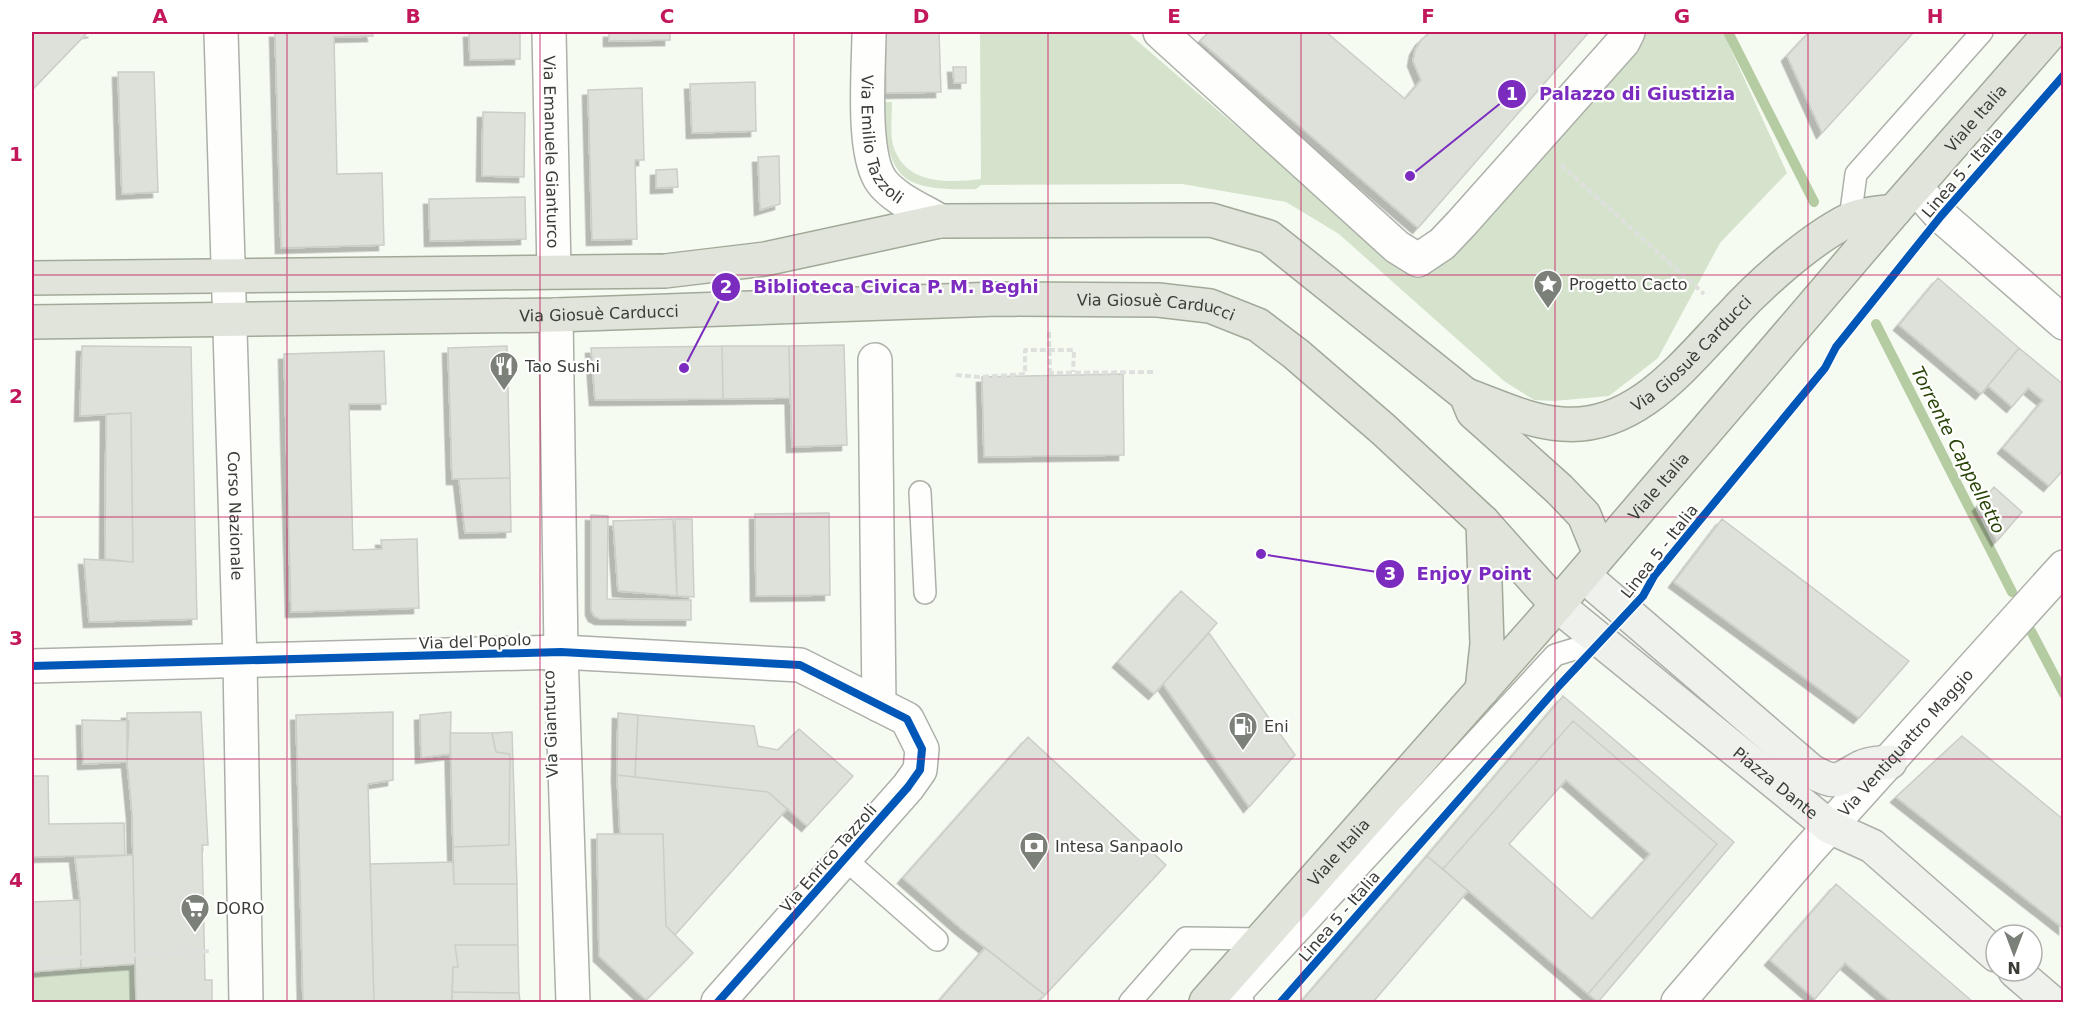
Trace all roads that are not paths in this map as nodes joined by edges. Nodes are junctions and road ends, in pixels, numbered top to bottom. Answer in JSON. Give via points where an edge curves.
{"nodes":[{"id":1,"x":221,"y":32,"type":"edge"},
{"id":2,"x":549,"y":32,"type":"edge"},
{"id":3,"x":869,"y":32,"type":"edge"},
{"id":4,"x":1161,"y":32,"type":"edge"},
{"id":5,"x":1628,"y":32,"type":"edge"},
{"id":6,"x":1982,"y":32,"type":"edge"},
{"id":7,"x":2051,"y":32,"type":"edge"},
{"id":8,"x":1916,"y":188,"type":"junction"},
{"id":9,"x":1893,"y":211,"type":"junction"},
{"id":10,"x":1850,"y":219,"type":"junction"},
{"id":11,"x":940,"y":221,"type":"junction"},
{"id":12,"x":554,"y":271,"type":"junction"},
{"id":13,"x":229,"y":276,"type":"junction"},
{"id":14,"x":32,"y":278,"type":"edge"},
{"id":15,"x":556,"y":315,"type":"junction"},
{"id":16,"x":231,"y":319,"type":"junction"},
{"id":17,"x":32,"y":322,"type":"edge"},
{"id":18,"x":2064,"y":323,"type":"edge"},
{"id":19,"x":875,"y":360,"type":"dead end"},
{"id":20,"x":1466,"y":395,"type":"junction"},
{"id":21,"x":920,"y":492,"type":"dead end"},
{"id":22,"x":1483,"y":522,"type":"junction"},
{"id":23,"x":1591,"y":564,"type":"junction"},
{"id":24,"x":2064,"y":567,"type":"edge"},
{"id":25,"x":925,"y":593,"type":"dead end"},
{"id":26,"x":1557,"y":605,"type":"junction"},
{"id":27,"x":1601,"y":641,"type":"junction"},
{"id":28,"x":561,"y":652,"type":"junction"},
{"id":29,"x":240,"y":661,"type":"junction"},
{"id":30,"x":32,"y":666,"type":"edge"},
{"id":31,"x":1482,"y":690,"type":"junction"},
{"id":32,"x":893,"y":712,"type":"junction"},
{"id":33,"x":1890,"y":762,"type":"junction"},
{"id":34,"x":1830,"y":827,"type":"junction"},
{"id":35,"x":845,"y":859,"type":"junction"},
{"id":36,"x":937,"y":940,"type":"dead end"},
{"id":37,"x":1984,"y":944,"type":"edge"},
{"id":38,"x":1269,"y":946,"type":"junction"},
{"id":39,"x":2028,"y":983,"type":"edge"},
{"id":40,"x":578,"y":998,"type":"edge"},
{"id":41,"x":246,"y":1002,"type":"edge"},
{"id":42,"x":718,"y":1002,"type":"edge"},
{"id":43,"x":1130,"y":1002,"type":"edge"},
{"id":44,"x":1228,"y":1002,"type":"edge"},
{"id":45,"x":1678,"y":1002,"type":"edge"},
{"id":46,"x":2051,"y":1002,"type":"edge"}],
"edges":[{"from":1,"to":13,"type":"street","name":"Corso Nazionale"},
{"from":2,"to":12,"type":"street","name":"Via Emanuele Gianturco"},
{"from":3,"to":11,"type":"street","name":"Via Emilio Tazzoli","via":[[872,164],[883,183]]},
{"from":4,"to":5,"type":"street","via":[[1397,247],[1418,260],[1442,244]]},
{"from":6,"to":10,"type":"lane","via":[[1856,174]]},
{"from":7,"to":8,"type":"main road","name":"Viale Italia"},
{"from":8,"to":9,"type":"main road","name":"Viale Italia"},
{"from":8,"to":18,"type":"street","via":[[1941,216]]},
{"from":9,"to":10,"type":"main road","name":"Via Giosuè Carducci"},
{"from":9,"to":23,"type":"main road","name":"Viale Italia"},
{"from":10,"to":20,"type":"main road","name":"Via Giosuè Carducci","via":[[1794,257],[1688,363],[1648,396],[1611,418],[1588,424],[1562,424],[1533,419]]},
{"from":11,"to":12,"type":"main road","name":"Via Giosuè Carducci","via":[[765,259],[665,271]]},
{"from":11,"to":20,"type":"main road","name":"Via Giosuè Carducci","via":[[1211,220],[1269,237]]},
{"from":12,"to":13,"type":"main road","name":"Via Giosuè Carducci"},
{"from":13,"to":14,"type":"main road","name":"Via Giosuè Carducci"},
{"from":13,"to":16,"type":"street","name":"Corso Nazionale"},
{"from":15,"to":16,"type":"main road","name":"Via Giosuè Carducci"},
{"from":15,"to":22,"type":"main road","name":"Via Giosuè Carducci","via":[[997,299],[1158,300],[1210,306],[1258,325],[1296,354]]},
{"from":15,"to":28,"type":"street","name":"Via Gianturco"},
{"from":16,"to":17,"type":"main road","name":"Via Giosuè Carducci"},
{"from":16,"to":29,"type":"street","name":"Corso Nazionale"},
{"from":19,"to":32,"type":"street","name":"Via Enrico Tazzoli"},
{"from":20,"to":23,"type":"main road","name":"Via Giosuè Carducci","via":[[1473,412],[1584,515]]},
{"from":21,"to":25,"type":"lane"},
{"from":22,"to":26,"type":"main road","name":"Via Giosuè Carducci"},
{"from":22,"to":31,"type":"main road","via":[[1487,644]]},
{"from":23,"to":26,"type":"main road","name":"Viale Italia"},
{"from":23,"to":33,"type":"street","name":"Piazza Dante","via":[[1811,771],[1828,780],[1844,780],[1863,766]]},
{"from":24,"to":33,"type":"street","name":"Via Ventiquattro Maggio"},
{"from":26,"to":27,"type":"street","name":"Piazza Dante"},
{"from":26,"to":31,"type":"main road","name":"Viale Italia"},
{"from":27,"to":34,"type":"street","name":"Piazza Dante"},
{"from":27,"to":38,"type":"lane","name":"Viale Italia","via":[[1554,655]]},
{"from":28,"to":29,"type":"street","name":"Via del Popolo"},
{"from":28,"to":32,"type":"street","name":"Via del Popolo","via":[[800,665]]},
{"from":28,"to":40,"type":"street","name":"Via Gianturco"},
{"from":29,"to":30,"type":"street","name":"Via del Popolo"},
{"from":29,"to":41,"type":"street","name":"Corso Nazionale"},
{"from":31,"to":38,"type":"main road","name":"Viale Italia"},
{"from":32,"to":35,"type":"street","name":"Via Enrico Tazzoli","via":[[922,749],[920,770]]},
{"from":33,"to":34,"type":"street","name":"Via Ventiquattro Maggio"},
{"from":34,"to":37,"type":"street","name":"Piazza Dante","via":[[1872,846]]},
{"from":34,"to":45,"type":"street","name":"Via Ventiquattro Maggio"},
{"from":35,"to":36,"type":"lane"},
{"from":35,"to":42,"type":"street","name":"Via Enrico Tazzoli"},
{"from":38,"to":43,"type":"lane","via":[[1186,938]]},
{"from":38,"to":44,"type":"main road","name":"Viale Italia"},
{"from":39,"to":46,"type":"street"}]}
